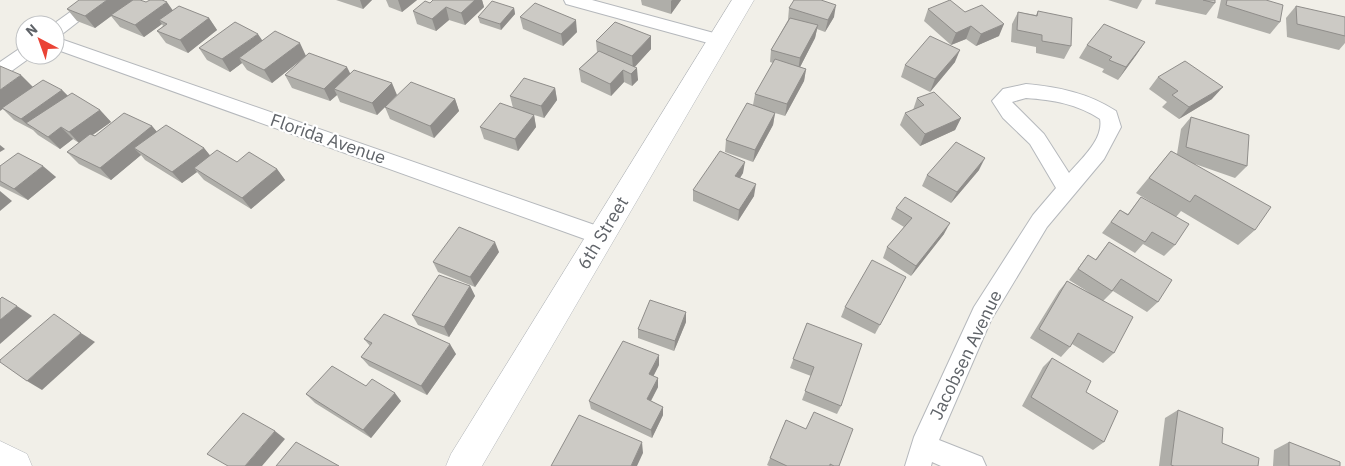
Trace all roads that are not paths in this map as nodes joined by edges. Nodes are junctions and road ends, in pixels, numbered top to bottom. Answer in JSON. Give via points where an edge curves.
{"nodes":[{"id":1,"x":98,"y":0,"type":"edge"},
{"id":2,"x":572,"y":0,"type":"edge"},
{"id":3,"x":743,"y":0,"type":"edge"},
{"id":4,"x":65,"y":24,"type":"edge"},
{"id":5,"x":719,"y":40,"type":"junction"},
{"id":6,"x":65,"y":47,"type":"edge"},
{"id":7,"x":15,"y":60,"type":"edge"},
{"id":8,"x":0,"y":71,"type":"edge"},
{"id":9,"x":1067,"y":188,"type":"junction"},
{"id":10,"x":601,"y":236,"type":"junction"},
{"id":11,"x":920,"y":456,"type":"edge"},
{"id":12,"x":0,"y":458,"type":"edge"},
{"id":13,"x":15,"y":466,"type":"edge"},
{"id":14,"x":463,"y":466,"type":"edge"},
{"id":15,"x":973,"y":466,"type":"edge"}],
"edges":[{"from":1,"to":4,"type":"street"},
{"from":2,"to":5,"type":"street"},
{"from":3,"to":5,"type":"street","name":"6th Street"},
{"from":5,"to":10,"type":"street","name":"6th Street"},
{"from":6,"to":10,"type":"street","name":"Florida Avenue"},
{"from":7,"to":8,"type":"street"},
{"from":9,"to":9,"type":"street","name":"Jacobsen Avenue","via":[[1097,154],[1111,127],[1109,116],[1092,105],[1059,94],[1026,91],[1010,94],[1001,101],[1037,139]]},
{"from":9,"to":11,"type":"street","name":"Jacobsen Avenue","via":[[1040,221],[982,314]]},
{"from":10,"to":14,"type":"street","name":"6th Street"},
{"from":11,"to":15,"type":"street"},
{"from":12,"to":13,"type":"street"}]}
